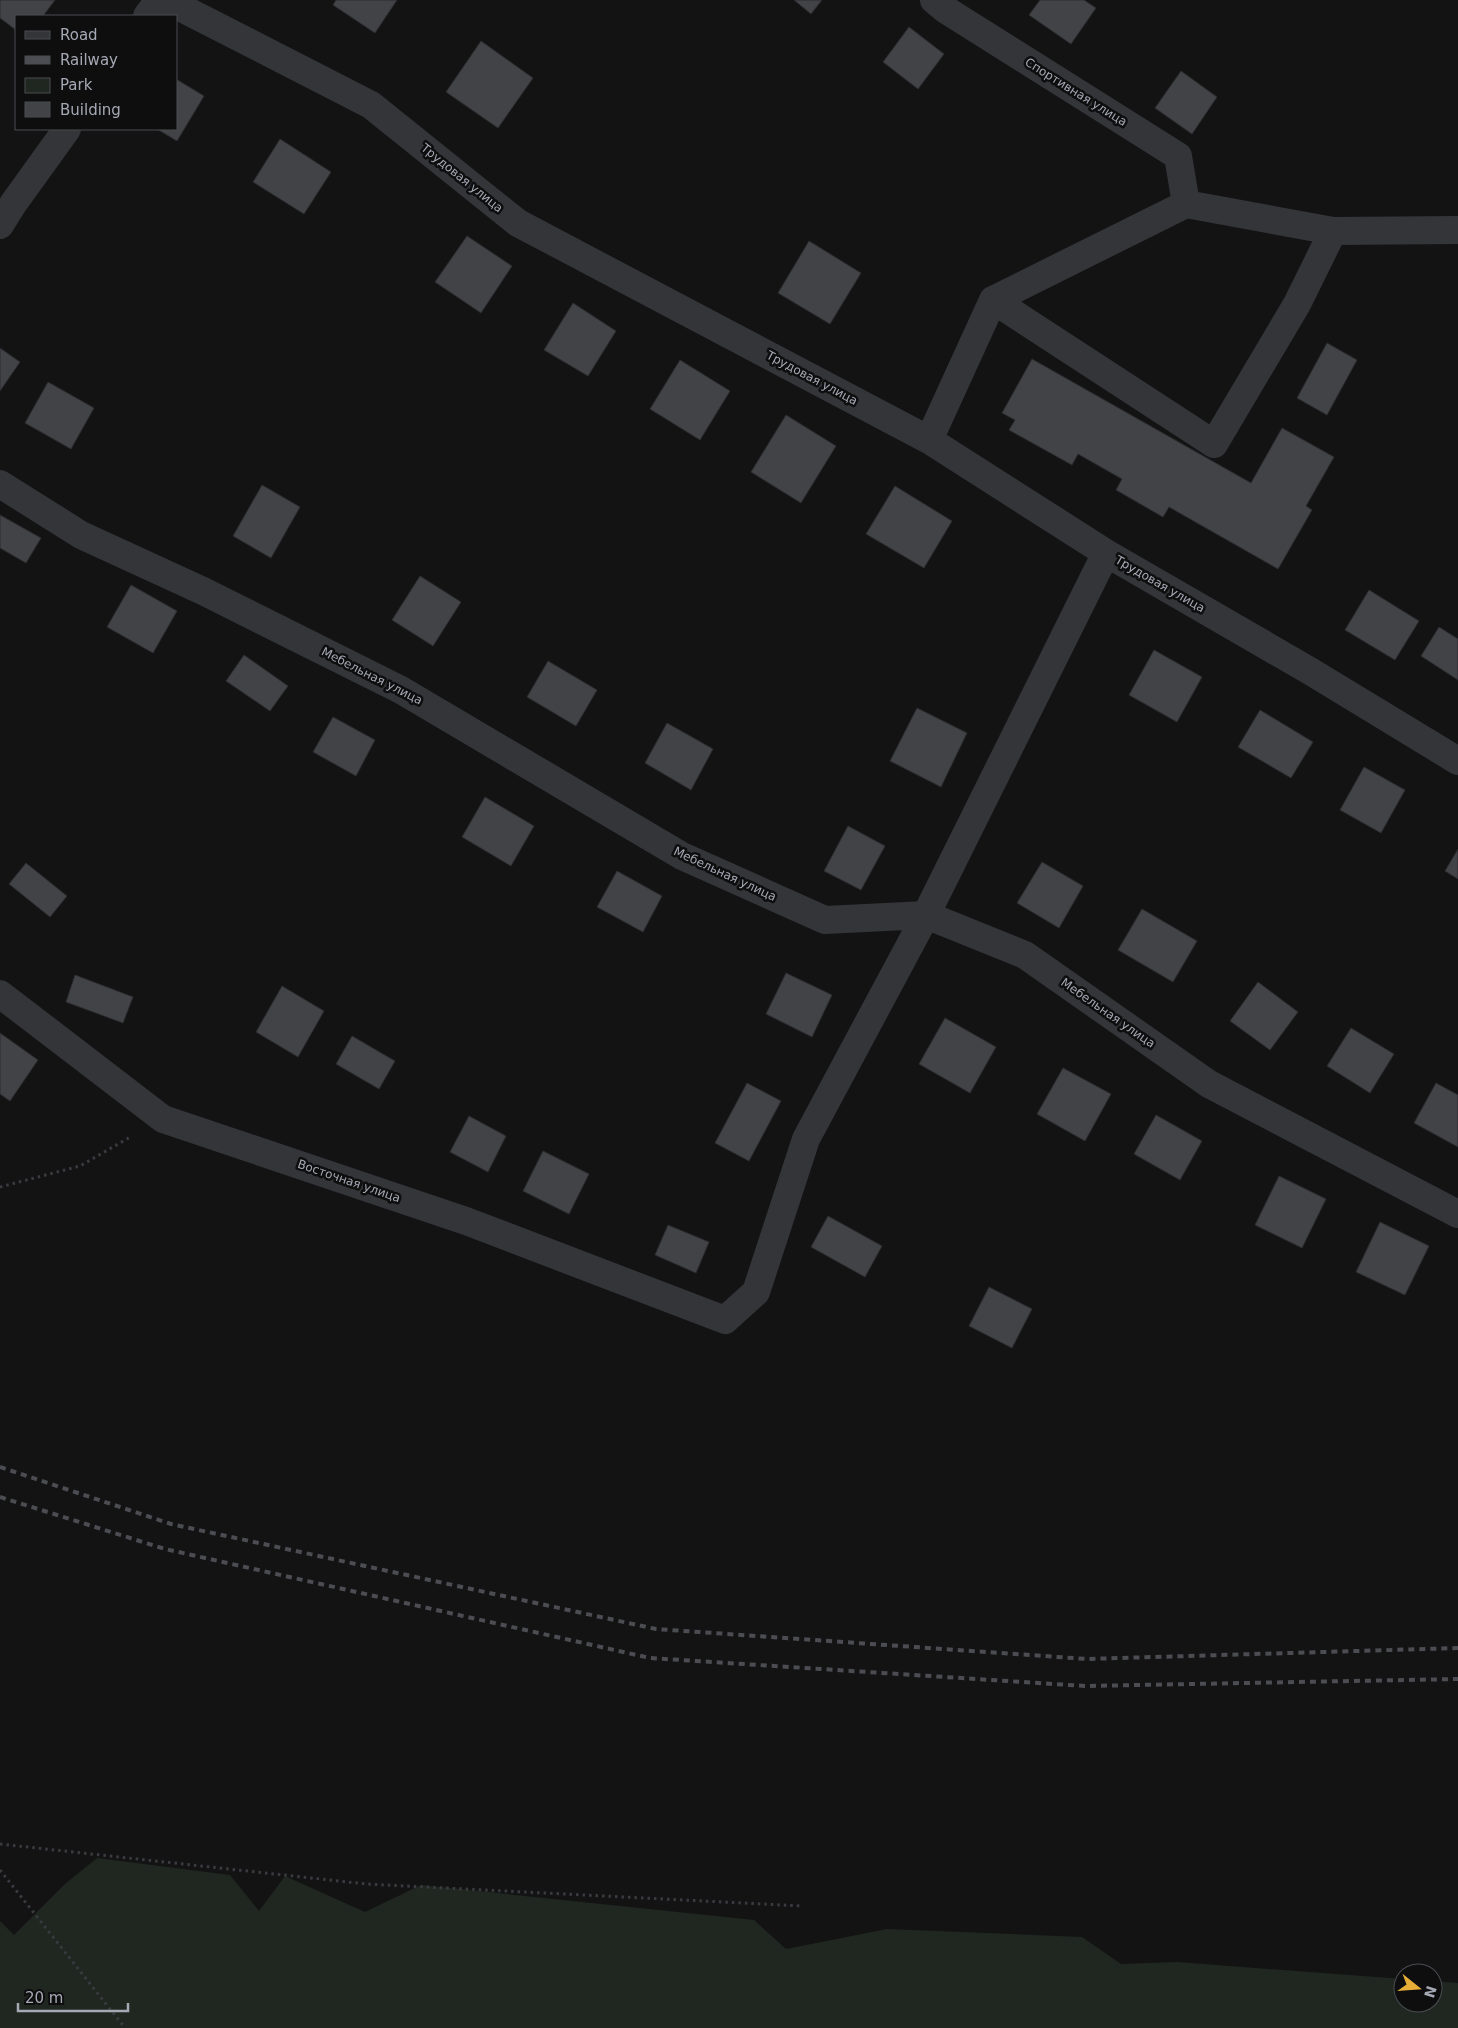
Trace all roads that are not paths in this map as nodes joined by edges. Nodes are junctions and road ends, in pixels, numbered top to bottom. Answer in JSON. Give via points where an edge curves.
{"nodes":[{"id":1,"x":159,"y":0,"type":"edge"},
{"id":2,"x":166,"y":0,"type":"edge"},
{"id":3,"x":934,"y":0,"type":"edge"},
{"id":4,"x":148,"y":15,"type":"edge"},
{"id":5,"x":66,"y":130,"type":"edge"},
{"id":6,"x":1186,"y":204,"type":"junction"},
{"id":7,"x":0,"y":225,"type":"edge"},
{"id":8,"x":1458,"y":230,"type":"edge"},
{"id":9,"x":1333,"y":231,"type":"junction"},
{"id":10,"x":993,"y":300,"type":"junction"},
{"id":11,"x":929,"y":440,"type":"junction"},
{"id":12,"x":0,"y":484,"type":"edge"},
{"id":13,"x":1106,"y":553,"type":"junction"},
{"id":14,"x":1458,"y":762,"type":"edge"},
{"id":15,"x":926,"y":914,"type":"junction"},
{"id":16,"x":0,"y":994,"type":"edge"},
{"id":17,"x":1458,"y":1214,"type":"edge"}],
"edges":[{"from":1,"to":4,"type":"street"},
{"from":2,"to":11,"type":"street","name":"Трудовая улица","via":[[371,104],[518,223]]},
{"from":3,"to":6,"type":"street","name":"Спортивная улица","via":[[1178,156]]},
{"from":5,"to":7,"type":"street"},
{"from":6,"to":9,"type":"street"},
{"from":6,"to":10,"type":"street"},
{"from":8,"to":9,"type":"street"},
{"from":9,"to":10,"type":"street","via":[[1297,304],[1214,444]]},
{"from":10,"to":11,"type":"street"},
{"from":11,"to":13,"type":"street","name":"Трудовая улица"},
{"from":12,"to":15,"type":"street","name":"Мебельная улица","via":[[81,535],[203,591],[401,690],[682,856],[825,920]]},
{"from":13,"to":14,"type":"street","name":"Трудовая улица","via":[[1310,671]]},
{"from":13,"to":15,"type":"street"},
{"from":15,"to":16,"type":"street","name":"Восточная улица","via":[[806,1139],[756,1292],[725,1320],[466,1221],[164,1119]]},
{"from":15,"to":17,"type":"street","name":"Мебельная улица","via":[[1025,955],[1209,1084]]}]}
